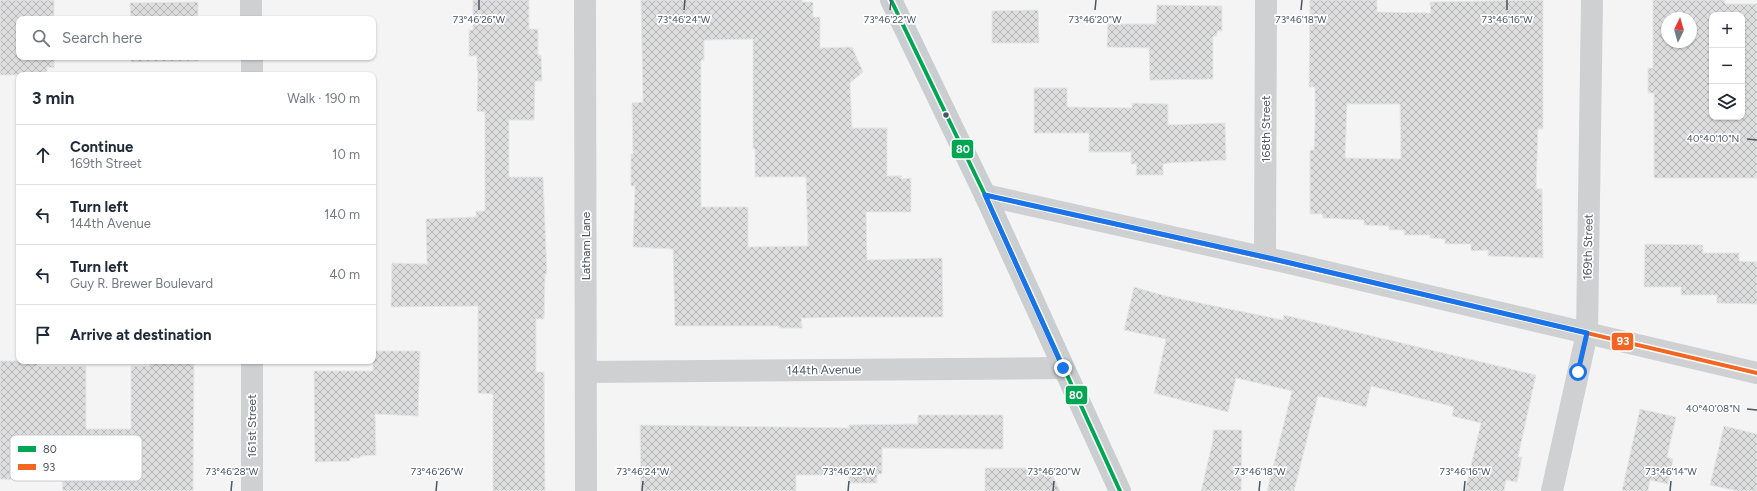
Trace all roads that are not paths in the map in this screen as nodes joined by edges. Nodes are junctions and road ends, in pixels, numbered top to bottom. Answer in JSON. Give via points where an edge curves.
{"nodes":[{"id":1,"x":252,"y":0,"type":"edge"},
{"id":2,"x":585,"y":0,"type":"edge"},
{"id":3,"x":891,"y":0,"type":"edge"},
{"id":4,"x":1266,"y":0,"type":"edge"},
{"id":5,"x":1592,"y":0,"type":"edge"},
{"id":6,"x":252,"y":16,"type":"edge"},
{"id":7,"x":252,"y":60,"type":"edge"},
{"id":8,"x":252,"y":72,"type":"edge"},
{"id":9,"x":985,"y":195,"type":"junction"},
{"id":10,"x":1265,"y":257,"type":"junction"},
{"id":11,"x":1587,"y":333,"type":"junction"},
{"id":12,"x":252,"y":364,"type":"edge"},
{"id":13,"x":1063,"y":368,"type":"junction"},
{"id":14,"x":586,"y":372,"type":"junction"},
{"id":15,"x":1757,"y":373,"type":"edge"},
{"id":16,"x":252,"y":491,"type":"edge"},
{"id":17,"x":586,"y":491,"type":"edge"},
{"id":18,"x":1120,"y":491,"type":"edge"},
{"id":19,"x":1552,"y":491,"type":"edge"}],
"edges":[{"from":1,"to":6,"type":"street"},
{"from":2,"to":14,"type":"street","name":"Latham Lane"},
{"from":3,"to":9,"type":"main road"},
{"from":4,"to":10,"type":"street","name":"168th Street"},
{"from":5,"to":11,"type":"street","name":"169th Street"},
{"from":7,"to":8,"type":"street"},
{"from":9,"to":10,"type":"street"},
{"from":9,"to":13,"type":"main road"},
{"from":10,"to":11,"type":"street"},
{"from":11,"to":15,"type":"street"},
{"from":11,"to":19,"type":"street","name":"169th Street"},
{"from":12,"to":16,"type":"street","name":"161st Street"},
{"from":13,"to":14,"type":"street","name":"144th Avenue"},
{"from":13,"to":18,"type":"main road"},
{"from":14,"to":17,"type":"street","name":"Latham Lane"}]}
